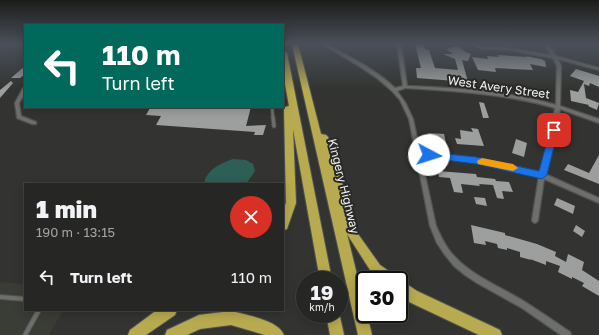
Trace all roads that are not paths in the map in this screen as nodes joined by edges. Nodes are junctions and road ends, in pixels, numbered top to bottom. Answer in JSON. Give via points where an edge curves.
{"nodes":[{"id":1,"x":284,"y":60,"type":"edge"},
{"id":2,"x":284,"y":60,"type":"edge"},
{"id":3,"x":298,"y":60,"type":"edge"},
{"id":4,"x":350,"y":60,"type":"edge"},
{"id":5,"x":401,"y":60,"type":"edge"},
{"id":6,"x":556,"y":60,"type":"edge"},
{"id":7,"x":568,"y":60,"type":"edge"},
{"id":8,"x":599,"y":69,"type":"edge"},
{"id":9,"x":405,"y":87,"type":"junction"},
{"id":10,"x":394,"y":90,"type":"junction"},
{"id":11,"x":24,"y":91,"type":"edge"},
{"id":12,"x":558,"y":106,"type":"junction"},
{"id":13,"x":272,"y":108,"type":"edge"},
{"id":14,"x":309,"y":108,"type":"junction"},
{"id":15,"x":599,"y":121,"type":"edge"},
{"id":16,"x":34,"y":123,"type":"dead end"},
{"id":17,"x":274,"y":126,"type":"dead end"},
{"id":18,"x":429,"y":155,"type":"dead end"},
{"id":19,"x":542,"y":175,"type":"junction"},
{"id":20,"x":599,"y":201,"type":"edge"},
{"id":21,"x":535,"y":220,"type":"dead end"},
{"id":22,"x":284,"y":222,"type":"edge"},
{"id":23,"x":324,"y":271,"type":"edge"},
{"id":24,"x":379,"y":271,"type":"edge"},
{"id":25,"x":408,"y":293,"type":"edge"},
{"id":26,"x":0,"y":297,"type":"edge"},
{"id":27,"x":24,"y":299,"type":"edge"},
{"id":28,"x":38,"y":311,"type":"edge"},
{"id":29,"x":168,"y":311,"type":"edge"},
{"id":30,"x":335,"y":323,"type":"edge"},
{"id":31,"x":25,"y":335,"type":"edge"},
{"id":32,"x":135,"y":335,"type":"edge"},
{"id":33,"x":172,"y":335,"type":"edge"},
{"id":34,"x":277,"y":335,"type":"edge"},
{"id":35,"x":337,"y":335,"type":"edge"},
{"id":36,"x":365,"y":335,"type":"edge"},
{"id":37,"x":495,"y":335,"type":"edge"},
{"id":38,"x":567,"y":335,"type":"edge"}],
"edges":[{"from":1,"to":22,"type":"highway","via":[[289,114],[291,203]]},
{"from":2,"to":23,"type":"highway"},
{"from":3,"to":14,"type":"highway","name":"Kingery Highway"},
{"from":4,"to":10,"type":"street"},
{"from":5,"to":9,"type":"street"},
{"from":6,"to":12,"type":"street","via":[[559,66]]},
{"from":7,"to":8,"type":"street"},
{"from":9,"to":10,"type":"street","name":"West Avery Street"},
{"from":9,"to":12,"type":"street","name":"West Avery Street","via":[[488,93]]},
{"from":10,"to":38,"type":"street","via":[[407,108],[411,119],[433,226],[446,253],[473,277],[520,303]]},
{"from":11,"to":16,"type":"street","via":[[17,103],[19,117]]},
{"from":12,"to":15,"type":"street","name":"West Avery Street"},
{"from":12,"to":19,"type":"street","via":[[552,142]]},
{"from":13,"to":17,"type":"lane"},
{"from":14,"to":24,"type":"highway","via":[[322,136],[354,236]]},
{"from":14,"to":36,"type":"highway","name":"Kingery Highway"},
{"from":18,"to":19,"type":"street","via":[[476,160]]},
{"from":19,"to":20,"type":"street"},
{"from":19,"to":21,"type":"street"},
{"from":25,"to":37,"type":"highway"},
{"from":26,"to":27,"type":"lane"},
{"from":28,"to":31,"type":"lane"},
{"from":29,"to":32,"type":"highway"},
{"from":30,"to":35,"type":"highway"},
{"from":33,"to":34,"type":"highway","via":[[199,322],[231,318]]}]}
